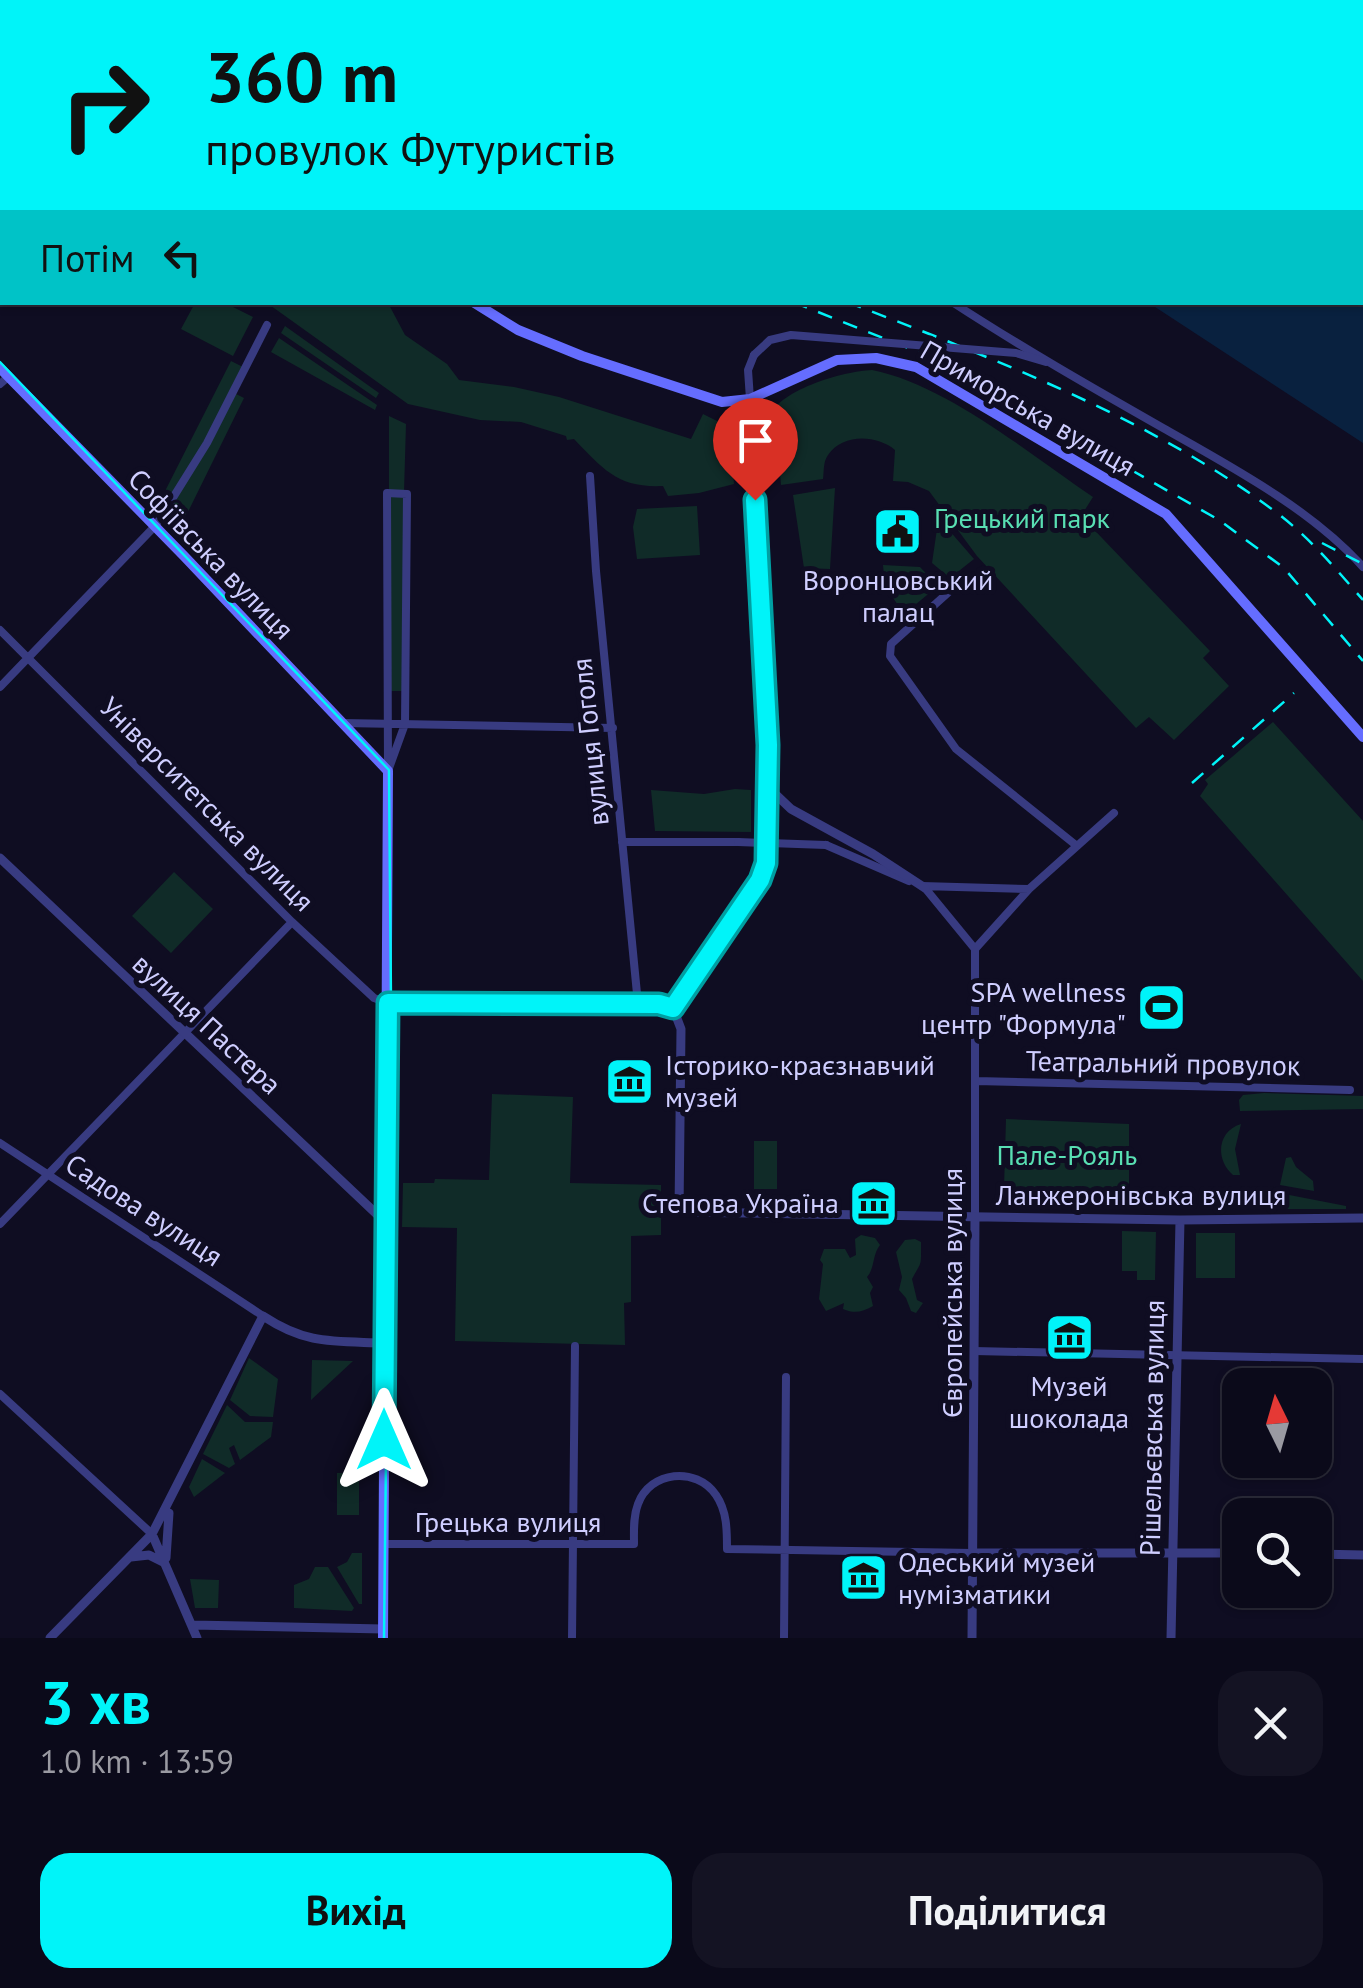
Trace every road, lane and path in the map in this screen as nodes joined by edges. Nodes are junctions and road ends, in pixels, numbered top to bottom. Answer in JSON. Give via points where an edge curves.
{"nodes":[{"id":1,"x":478,"y":305,"type":"edge"},
{"id":2,"x":957,"y":305,"type":"edge"},
{"id":3,"x":267,"y":325,"type":"dead end"},
{"id":4,"x":1046,"y":362,"type":"junction"},
{"id":5,"x":3,"y":376,"type":"edge"},
{"id":6,"x":750,"y":399,"type":"junction"},
{"id":7,"x":590,"y":476,"type":"dead end"},
{"id":8,"x":155,"y":526,"type":"junction"},
{"id":9,"x":1363,"y":566,"type":"edge"},
{"id":10,"x":950,"y":590,"type":"dead end"},
{"id":11,"x":0,"y":630,"type":"edge"},
{"id":12,"x":29,"y":657,"type":"junction"},
{"id":13,"x":0,"y":687,"type":"edge"},
{"id":14,"x":343,"y":724,"type":"junction"},
{"id":15,"x":386,"y":724,"type":"junction"},
{"id":16,"x":406,"y":724,"type":"junction"},
{"id":17,"x":613,"y":728,"type":"junction"},
{"id":18,"x":1363,"y":737,"type":"edge"},
{"id":19,"x":388,"y":772,"type":"junction"},
{"id":20,"x":769,"y":787,"type":"junction"},
{"id":21,"x":1114,"y":813,"type":"dead end"},
{"id":22,"x":622,"y":842,"type":"junction"},
{"id":23,"x":1077,"y":846,"type":"junction"},
{"id":24,"x":0,"y":858,"type":"edge"},
{"id":25,"x":925,"y":888,"type":"junction"},
{"id":26,"x":1029,"y":889,"type":"junction"},
{"id":27,"x":292,"y":922,"type":"junction"},
{"id":28,"x":975,"y":949,"type":"junction"},
{"id":29,"x":390,"y":1003,"type":"junction"},
{"id":30,"x":638,"y":1004,"type":"junction"},
{"id":31,"x":673,"y":1008,"type":"junction"},
{"id":32,"x":184,"y":1033,"type":"junction"},
{"id":33,"x":976,"y":1081,"type":"junction"},
{"id":34,"x":1350,"y":1090,"type":"dead end"},
{"id":35,"x":0,"y":1143,"type":"edge"},
{"id":36,"x":48,"y":1174,"type":"junction"},
{"id":37,"x":975,"y":1216,"type":"junction"},
{"id":38,"x":1363,"y":1218,"type":"edge"},
{"id":39,"x":1180,"y":1220,"type":"junction"},
{"id":40,"x":385,"y":1222,"type":"junction"},
{"id":41,"x":0,"y":1224,"type":"edge"},
{"id":42,"x":262,"y":1316,"type":"junction"},
{"id":43,"x":384,"y":1343,"type":"junction"},
{"id":44,"x":575,"y":1346,"type":"dead end"},
{"id":45,"x":974,"y":1351,"type":"junction"},
{"id":46,"x":1176,"y":1355,"type":"junction"},
{"id":47,"x":1363,"y":1359,"type":"edge"},
{"id":48,"x":786,"y":1377,"type":"dead end"},
{"id":49,"x":0,"y":1394,"type":"edge"},
{"id":50,"x":171,"y":1502,"type":"junction"},
{"id":51,"x":152,"y":1534,"type":"junction"},
{"id":52,"x":383,"y":1544,"type":"junction"},
{"id":53,"x":573,"y":1544,"type":"junction"},
{"id":54,"x":783,"y":1550,"type":"junction"},
{"id":55,"x":1172,"y":1552,"type":"junction"},
{"id":56,"x":972,"y":1553,"type":"junction"},
{"id":57,"x":1222,"y":1553,"type":"edge"},
{"id":58,"x":1332,"y":1554,"type":"edge"},
{"id":59,"x":1363,"y":1555,"type":"edge"},
{"id":60,"x":128,"y":1558,"type":"junction"},
{"id":61,"x":166,"y":1566,"type":"junction"},
{"id":62,"x":192,"y":1626,"type":"junction"},
{"id":63,"x":382,"y":1634,"type":"edge"},
{"id":64,"x":50,"y":1638,"type":"edge"},
{"id":65,"x":197,"y":1638,"type":"edge"},
{"id":66,"x":572,"y":1638,"type":"edge"},
{"id":67,"x":784,"y":1638,"type":"edge"},
{"id":68,"x":972,"y":1638,"type":"edge"},
{"id":69,"x":1171,"y":1638,"type":"edge"}],
"edges":[{"from":1,"to":6,"type":"main road","name":"Приморська вулиця","via":[[582,356],[720,401]]},
{"from":2,"to":4,"type":"street","bridge":true},
{"from":3,"to":8,"type":"street","via":[[207,443]]},
{"from":4,"to":6,"type":"street","bridge":true,"via":[[791,335],[770,340],[754,355]]},
{"from":4,"to":9,"type":"street","via":[[1241,473]]},
{"from":5,"to":8,"type":"main road","name":"Софіївська вулиця"},
{"from":6,"to":18,"type":"main road","name":"Приморська вулиця","via":[[837,360],[876,358],[916,367],[1166,514]]},
{"from":6,"to":20,"type":"street"},
{"from":7,"to":17,"type":"street","name":"вулиця Гоголя"},
{"from":8,"to":12,"type":"street"},
{"from":8,"to":14,"type":"main road","name":"Софіївська вулиця"},
{"from":10,"to":23,"type":"street","via":[[891,644],[890,656],[956,749]]},
{"from":11,"to":12,"type":"street","name":"Університетська вулиця"},
{"from":12,"to":13,"type":"street"},
{"from":12,"to":27,"type":"street","name":"Університетська вулиця"},
{"from":14,"to":15,"type":"street"},
{"from":14,"to":19,"type":"main road","name":"Софіївська вулиця"},
{"from":15,"to":16,"type":"street"},
{"from":15,"to":16,"type":"street","via":[[387,494],[407,494]]},
{"from":15,"to":19,"type":"street"},
{"from":16,"to":17,"type":"street"},
{"from":16,"to":19,"type":"street"},
{"from":17,"to":22,"type":"street","name":"вулиця Гоголя"},
{"from":19,"to":29,"type":"main road"},
{"from":20,"to":25,"type":"street","via":[[791,809]]},
{"from":20,"to":31,"type":"street","via":[[760,880]]},
{"from":21,"to":23,"type":"street"},
{"from":22,"to":25,"type":"street","bridge":true,"via":[[826,845]]},
{"from":22,"to":30,"type":"street","name":"вулиця Гоголя"},
{"from":23,"to":26,"type":"street"},
{"from":24,"to":32,"type":"street","name":"вулиця Пастера"},
{"from":25,"to":26,"type":"street"},
{"from":25,"to":28,"type":"street"},
{"from":26,"to":28,"type":"street"},
{"from":27,"to":29,"type":"street","name":"Університетська вулиця","via":[[374,998]]},
{"from":27,"to":32,"type":"street"},
{"from":28,"to":33,"type":"street","name":"Європейська вулиця"},
{"from":29,"to":30,"type":"street"},
{"from":29,"to":40,"type":"main road"},
{"from":30,"to":31,"type":"street"},
{"from":31,"to":37,"type":"street","name":"Ланжеронівська вулиця","via":[[681,1029],[679,1212]]},
{"from":32,"to":36,"type":"street"},
{"from":32,"to":40,"type":"street","name":"вулиця Пастера"},
{"from":33,"to":34,"type":"street","name":"Театральний провулок"},
{"from":33,"to":37,"type":"street","name":"Європейська вулиця"},
{"from":35,"to":36,"type":"street","name":"Садова вулиця"},
{"from":36,"to":41,"type":"street"},
{"from":36,"to":42,"type":"street","name":"Садова вулиця"},
{"from":37,"to":39,"type":"street","name":"Ланжеронівська вулиця"},
{"from":37,"to":45,"type":"street","name":"Європейська вулиця"},
{"from":38,"to":39,"type":"street","name":"Ланжеронівська вулиця"},
{"from":39,"to":46,"type":"street","name":"Рішельєвська вулиця"},
{"from":40,"to":43,"type":"main road"},
{"from":42,"to":43,"type":"street","via":[[312,1340]]},
{"from":42,"to":50,"type":"street"},
{"from":43,"to":52,"type":"main road"},
{"from":44,"to":53,"type":"street"},
{"from":45,"to":46,"type":"street"},
{"from":45,"to":56,"type":"street","name":"Європейська вулиця"},
{"from":46,"to":47,"type":"street"},
{"from":46,"to":55,"type":"street","name":"Рішельєвська вулиця"},
{"from":48,"to":54,"type":"street"},
{"from":49,"to":51,"type":"street"},
{"from":50,"to":51,"type":"street"},
{"from":50,"to":61,"type":"street"},
{"from":51,"to":60,"type":"street"},
{"from":51,"to":61,"type":"street"},
{"from":52,"to":53,"type":"street","name":"Грецька вулиця"},
{"from":52,"to":63,"type":"main road"},
{"from":53,"to":54,"type":"street","name":"Грецька вулиця","via":[[634,1544],[643,1494],[662,1478],[679,1475],[704,1482],[716,1494],[728,1549]]},
{"from":53,"to":66,"type":"street"},
{"from":54,"to":56,"type":"street"},
{"from":54,"to":67,"type":"street"},
{"from":55,"to":56,"type":"street"},
{"from":55,"to":57,"type":"street"},
{"from":55,"to":69,"type":"street","name":"Рішельєвська вулиця"},
{"from":56,"to":68,"type":"street","name":"Європейська вулиця"},
{"from":58,"to":59,"type":"street"},
{"from":60,"to":61,"type":"street","via":[[149,1554]]},
{"from":60,"to":64,"type":"street"},
{"from":61,"to":62,"type":"street"},
{"from":62,"to":63,"type":"street"},
{"from":62,"to":65,"type":"street"}]}
